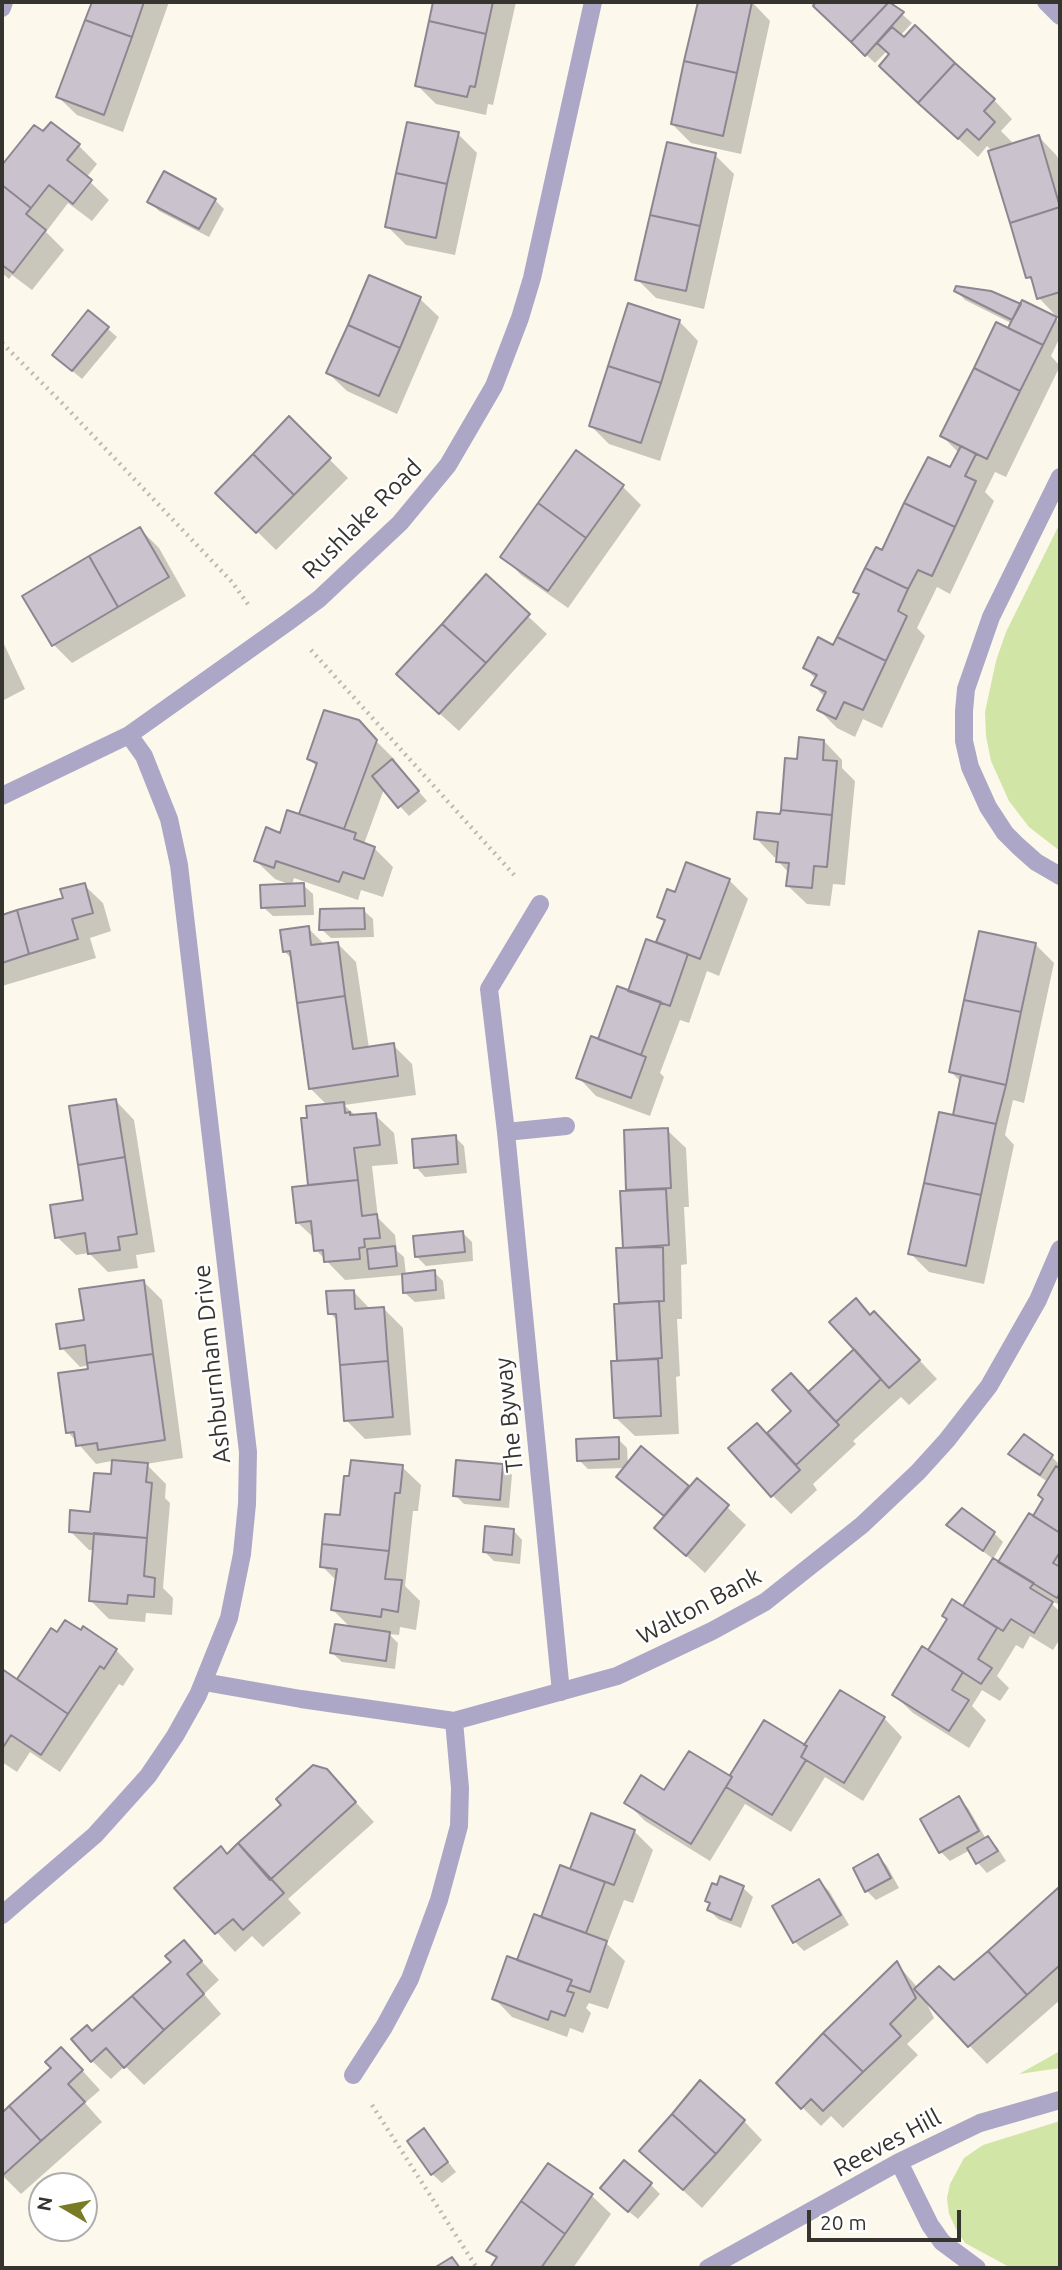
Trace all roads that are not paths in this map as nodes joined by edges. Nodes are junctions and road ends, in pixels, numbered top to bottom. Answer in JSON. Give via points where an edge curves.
{"nodes":[{"id":1,"x":4,"y":2,"type":"edge"},
{"id":2,"x":593,"y":2,"type":"edge"},
{"id":3,"x":1046,"y":2,"type":"edge"},
{"id":4,"x":2,"y":8,"type":"edge"},
{"id":5,"x":1060,"y":16,"type":"edge"},
{"id":6,"x":1060,"y":477,"type":"edge"},
{"id":7,"x":129,"y":736,"type":"junction"},
{"id":8,"x":2,"y":796,"type":"edge"},
{"id":9,"x":1060,"y":876,"type":"edge"},
{"id":10,"x":540,"y":904,"type":"road end"},
{"id":11,"x":566,"y":1126,"type":"dead end"},
{"id":12,"x":506,"y":1132,"type":"junction"},
{"id":13,"x":1060,"y":1250,"type":"edge"},
{"id":14,"x":204,"y":1682,"type":"junction"},
{"id":15,"x":561,"y":1692,"type":"junction"},
{"id":16,"x":454,"y":1721,"type":"junction"},
{"id":17,"x":2,"y":1915,"type":"edge"},
{"id":18,"x":353,"y":2075,"type":"road end"},
{"id":19,"x":1060,"y":2099,"type":"edge"},
{"id":20,"x":899,"y":2162,"type":"junction"},
{"id":21,"x":708,"y":2268,"type":"edge"},
{"id":22,"x":977,"y":2268,"type":"edge"}],
"edges":[{"from":1,"to":4,"type":"street"},
{"from":2,"to":7,"type":"street","name":"Rushlake Road","via":[[532,278],[494,386],[448,465],[373,550],[319,599]]},
{"from":3,"to":5,"type":"street"},
{"from":6,"to":9,"type":"street","via":[[991,617],[966,689],[964,740],[970,767],[1005,833],[1036,862]]},
{"from":7,"to":8,"type":"street","name":"Rushlake Road"},
{"from":7,"to":14,"type":"street","name":"Ashburnham Drive","via":[[144,756],[169,819],[179,865],[248,1452],[247,1504],[234,1600]]},
{"from":10,"to":12,"type":"street","name":"The Byway","via":[[489,989]]},
{"from":11,"to":12,"type":"street"},
{"from":12,"to":15,"type":"street","name":"The Byway"},
{"from":13,"to":15,"type":"street","name":"Walton Bank","via":[[1029,1318],[989,1386],[947,1440],[892,1498],[765,1602],[617,1676]]},
{"from":14,"to":16,"type":"street","name":"Walton Bank"},
{"from":14,"to":17,"type":"street","name":"Ashburnham Drive","via":[[176,1736],[148,1776],[94,1835]]},
{"from":15,"to":16,"type":"street","name":"Walton Bank"},
{"from":16,"to":18,"type":"street","via":[[458,1826],[439,1900],[410,1979]]},
{"from":19,"to":20,"type":"street","name":"Reeves Hill","via":[[979,2123]]},
{"from":20,"to":21,"type":"street","name":"Reeves Hill"},
{"from":20,"to":22,"type":"street","via":[[942,2242]]}]}
